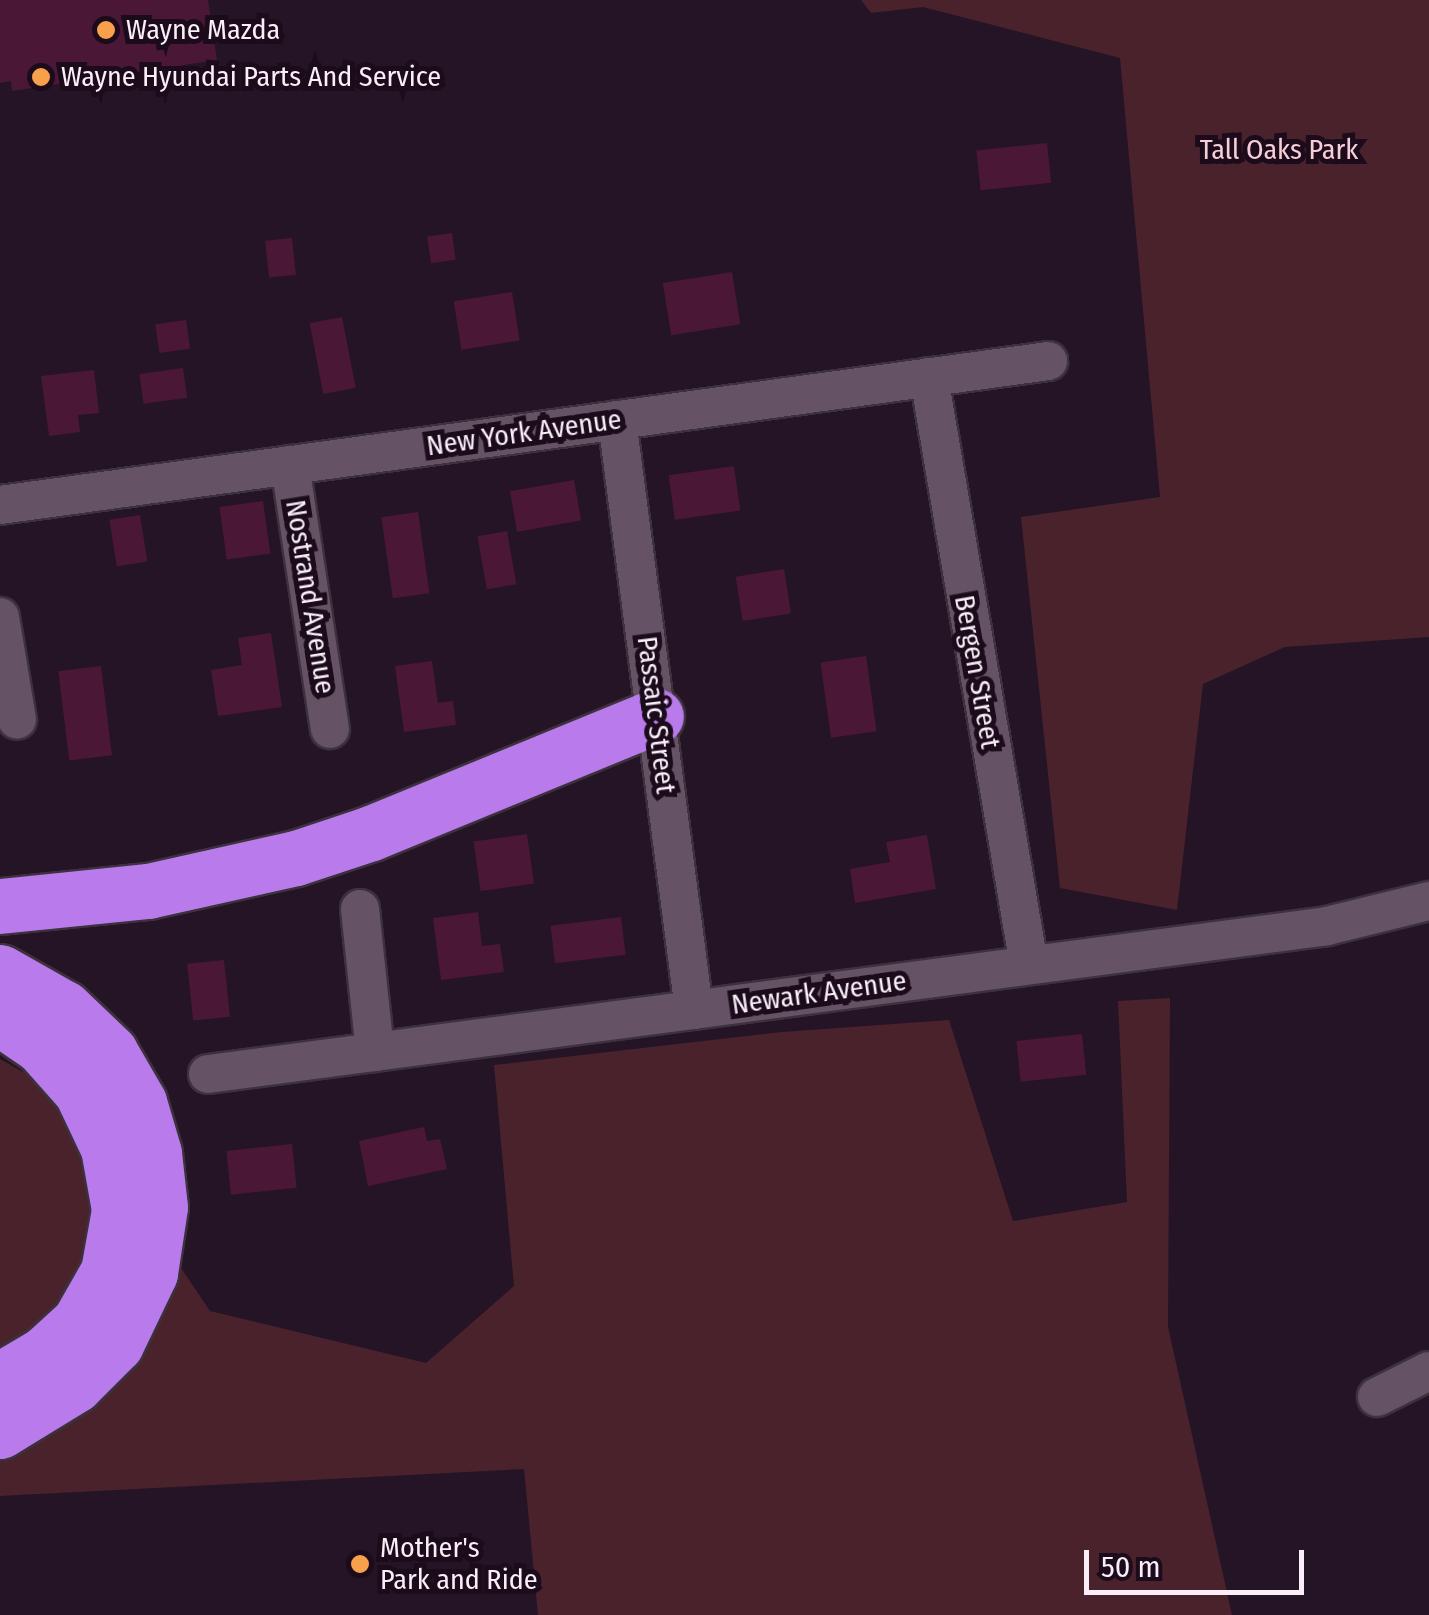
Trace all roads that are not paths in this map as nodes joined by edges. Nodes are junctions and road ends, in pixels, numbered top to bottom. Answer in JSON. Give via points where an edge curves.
{"nodes":[{"id":1,"x":1048,"y":361,"type":"dead end"},
{"id":2,"x":930,"y":377,"type":"junction"},
{"id":3,"x":617,"y":420,"type":"junction"},
{"id":4,"x":290,"y":465,"type":"junction"},
{"id":5,"x":0,"y":506,"type":"edge"},
{"id":6,"x":0,"y":617,"type":"edge"},
{"id":7,"x":656,"y":716,"type":"junction"},
{"id":8,"x":17,"y":720,"type":"dead end"},
{"id":9,"x":330,"y":729,"type":"dead end"},
{"id":10,"x":1429,"y":901,"type":"edge"},
{"id":11,"x":0,"y":906,"type":"edge"},
{"id":12,"x":360,"y":908,"type":"dead end"},
{"id":13,"x":1028,"y":965,"type":"junction"},
{"id":14,"x":0,"y":972,"type":"edge"},
{"id":15,"x":694,"y":1010,"type":"junction"},
{"id":16,"x":0,"y":1018,"type":"edge"},
{"id":17,"x":375,"y":1052,"type":"junction"},
{"id":18,"x":208,"y":1074,"type":"dead end"},
{"id":19,"x":1429,"y":1371,"type":"edge"},
{"id":20,"x":0,"y":1380,"type":"edge"},
{"id":21,"x":1377,"y":1398,"type":"dead end"},
{"id":22,"x":0,"y":1430,"type":"edge"}],
"edges":[{"from":1,"to":2,"type":"street","name":"New York Avenue"},
{"from":2,"to":3,"type":"street","name":"New York Avenue"},
{"from":2,"to":13,"type":"street","name":"Bergen Street"},
{"from":3,"to":4,"type":"street","name":"New York Avenue"},
{"from":3,"to":7,"type":"street","name":"Passaic Street"},
{"from":4,"to":5,"type":"street","name":"New York Avenue"},
{"from":4,"to":9,"type":"street","name":"Nostrand Avenue"},
{"from":6,"to":8,"type":"street"},
{"from":7,"to":11,"type":"highway","via":[[296,858],[148,891]]},
{"from":7,"to":15,"type":"street","name":"Passaic Street"},
{"from":10,"to":13,"type":"street","name":"Newark Avenue","via":[[1327,926]]},
{"from":12,"to":17,"type":"street"},
{"from":13,"to":15,"type":"street","name":"Newark Avenue"},
{"from":14,"to":22,"type":"highway","via":[[64,1008],[110,1052],[139,1102],[160,1207],[150,1274],[116,1344],[75,1384]]},
{"from":15,"to":17,"type":"street","name":"Newark Avenue"},
{"from":16,"to":20,"type":"highway","via":[[41,1046],[81,1091],[108,1148],[118,1210],[115,1244],[96,1298],[44,1354]]},
{"from":17,"to":18,"type":"street","name":"Newark Avenue"},
{"from":19,"to":21,"type":"street"}]}
